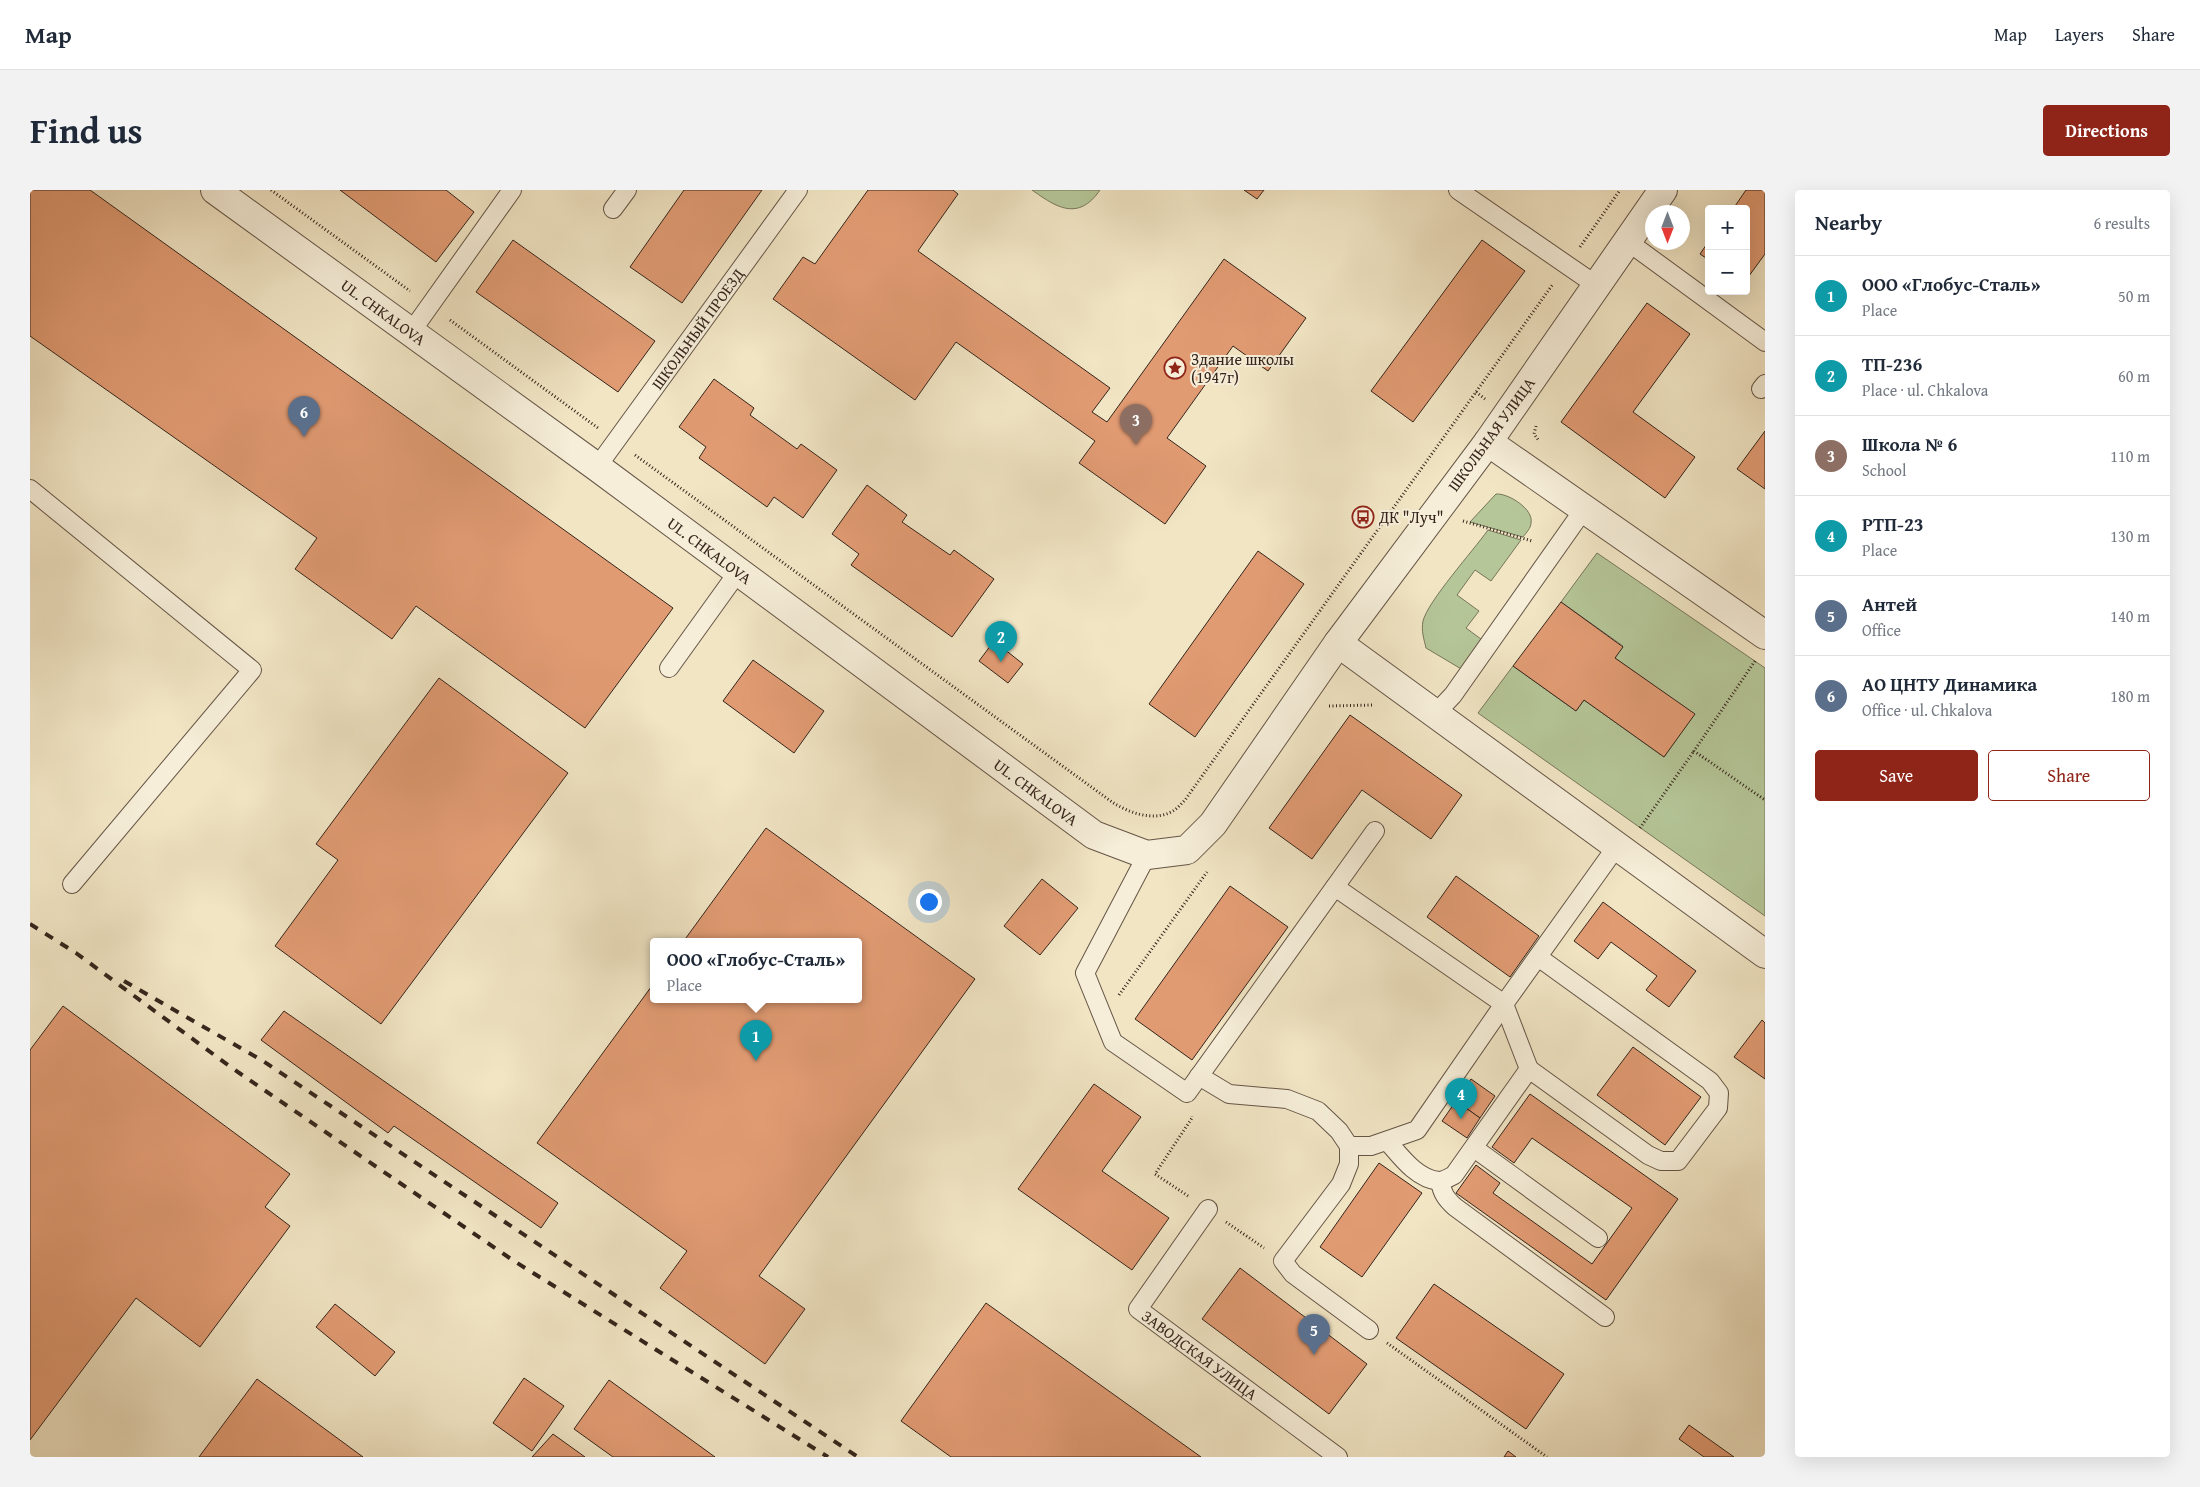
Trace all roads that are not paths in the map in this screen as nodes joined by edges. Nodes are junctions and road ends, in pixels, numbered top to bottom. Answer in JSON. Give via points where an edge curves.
{"nodes":[{"id":1,"x":512,"y":190,"type":"edge"},
{"id":2,"x":627,"y":190,"type":"edge"},
{"id":3,"x":798,"y":190,"type":"edge"},
{"id":4,"x":1458,"y":190,"type":"edge"},
{"id":5,"x":1663,"y":190,"type":"edge"},
{"id":6,"x":226,"y":193,"type":"edge"},
{"id":7,"x":613,"y":209,"type":"dead end"},
{"id":8,"x":1628,"y":241,"type":"junction"},
{"id":9,"x":1596,"y":285,"type":"junction"},
{"id":10,"x":411,"y":332,"type":"junction"},
{"id":11,"x":1765,"y":342,"type":"edge"},
{"id":12,"x":1488,"y":442,"type":"junction"},
{"id":13,"x":597,"y":467,"type":"junction"},
{"id":14,"x":30,"y":490,"type":"edge"},
{"id":15,"x":1584,"y":509,"type":"junction"},
{"id":16,"x":738,"y":572,"type":"junction"},
{"id":17,"x":1765,"y":636,"type":"edge"},
{"id":18,"x":1338,"y":643,"type":"junction"},
{"id":19,"x":669,"y":668,"type":"dead end"},
{"id":20,"x":1436,"y":714,"type":"junction"},
{"id":21,"x":1375,"y":831,"type":"dead end"},
{"id":22,"x":1617,"y":846,"type":"junction"},
{"id":23,"x":1147,"y":856,"type":"junction"},
{"id":24,"x":72,"y":884,"type":"dead end"},
{"id":25,"x":1335,"y":887,"type":"junction"},
{"id":26,"x":1765,"y":954,"type":"edge"},
{"id":27,"x":1538,"y":956,"type":"junction"},
{"id":28,"x":1504,"y":1004,"type":"junction"},
{"id":29,"x":1529,"y":1069,"type":"junction"},
{"id":30,"x":1200,"y":1076,"type":"junction"},
{"id":31,"x":1388,"y":1142,"type":"junction"},
{"id":32,"x":1349,"y":1146,"type":"junction"},
{"id":33,"x":1474,"y":1148,"type":"junction"},
{"id":34,"x":1440,"y":1181,"type":"junction"},
{"id":35,"x":1208,"y":1209,"type":"road end"},
{"id":36,"x":1598,"y":1238,"type":"dead end"},
{"id":37,"x":1604,"y":1317,"type":"dead end"},
{"id":38,"x":1369,"y":1330,"type":"road end"},
{"id":39,"x":1338,"y":1457,"type":"edge"}],
"edges":[{"from":1,"to":10,"type":"lane"},
{"from":2,"to":7,"type":"lane"},
{"from":3,"to":13,"type":"lane","name":"ШКОЛЬНЫЙ ПРОЕЗД"},
{"from":4,"to":9,"type":"lane"},
{"from":5,"to":8,"type":"street","name":"ШКОЛЬНАЯ УЛИЦА"},
{"from":6,"to":10,"type":"street","name":"UL. CHKALOVA"},
{"from":8,"to":9,"type":"street","name":"ШКОЛЬНАЯ УЛИЦА"},
{"from":8,"to":11,"type":"lane"},
{"from":9,"to":12,"type":"street","name":"ШКОЛЬНАЯ УЛИЦА"},
{"from":10,"to":13,"type":"street","name":"UL. CHKALOVA"},
{"from":12,"to":15,"type":"street"},
{"from":12,"to":18,"type":"street","name":"ШКОЛЬНАЯ УЛИЦА"},
{"from":13,"to":16,"type":"street","name":"UL. CHKALOVA"},
{"from":14,"to":24,"type":"lane","via":[[252,670]]},
{"from":15,"to":17,"type":"street"},
{"from":15,"to":20,"type":"lane","via":[[1453,695]]},
{"from":16,"to":19,"type":"lane"},
{"from":16,"to":23,"type":"street","name":"UL. CHKALOVA","via":[[1094,835]]},
{"from":18,"to":20,"type":"street"},
{"from":18,"to":23,"type":"street","name":"ШКОЛЬНАЯ УЛИЦА","via":[[1213,824],[1187,850]]},
{"from":20,"to":22,"type":"street"},
{"from":21,"to":25,"type":"lane"},
{"from":22,"to":26,"type":"street"},
{"from":22,"to":27,"type":"lane"},
{"from":23,"to":30,"type":"lane","via":[[1085,973],[1113,1042],[1187,1093]]},
{"from":25,"to":28,"type":"lane"},
{"from":25,"to":30,"type":"lane"},
{"from":27,"to":28,"type":"lane"},
{"from":27,"to":29,"type":"lane","via":[[1710,1081],[1719,1093],[1718,1108],[1678,1160],[1662,1160],[1648,1155]]},
{"from":28,"to":29,"type":"lane"},
{"from":28,"to":31,"type":"lane","via":[[1417,1130]]},
{"from":29,"to":33,"type":"lane"},
{"from":30,"to":32,"type":"lane","via":[[1229,1094],[1286,1099],[1318,1111]]},
{"from":31,"to":32,"type":"lane"},
{"from":31,"to":34,"type":"lane","via":[[1413,1169]]},
{"from":32,"to":38,"type":"lane","via":[[1349,1164],[1341,1184],[1284,1261],[1293,1274]]},
{"from":33,"to":34,"type":"lane","via":[[1454,1175]]},
{"from":33,"to":36,"type":"lane"},
{"from":34,"to":37,"type":"lane","via":[[1447,1200],[1455,1207]]},
{"from":35,"to":39,"type":"lane","name":"ЗАВОДСКАЯ УЛИЦА","via":[[1138,1309]]}]}
